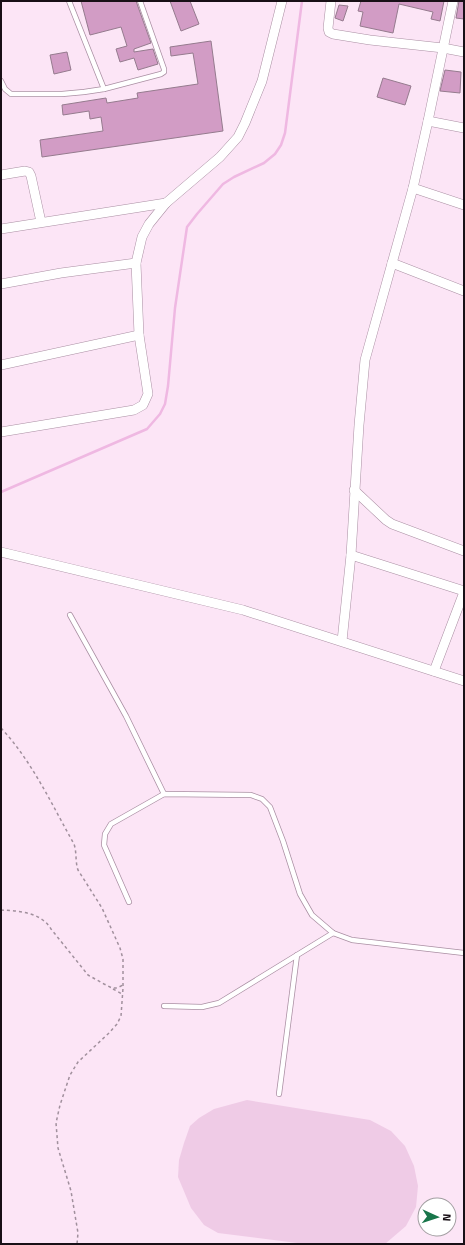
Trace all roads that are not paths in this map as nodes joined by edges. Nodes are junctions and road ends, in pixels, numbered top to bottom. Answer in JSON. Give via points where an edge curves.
{"nodes":[{"id":1,"x":69,"y":1,"type":"edge"},
{"id":2,"x":140,"y":1,"type":"edge"},
{"id":3,"x":282,"y":1,"type":"edge"},
{"id":4,"x":331,"y":1,"type":"edge"},
{"id":5,"x":453,"y":1,"type":"edge"},
{"id":6,"x":443,"y":48,"type":"junction"},
{"id":7,"x":464,"y":52,"type":"edge"},
{"id":8,"x":1,"y":81,"type":"edge"},
{"id":9,"x":104,"y":88,"type":"junction"},
{"id":10,"x":428,"y":121,"type":"junction"},
{"id":11,"x":464,"y":128,"type":"edge"},
{"id":12,"x":1,"y":175,"type":"edge"},
{"id":13,"x":413,"y":188,"type":"junction"},
{"id":14,"x":166,"y":203,"type":"junction"},
{"id":15,"x":464,"y":205,"type":"edge"},
{"id":16,"x":42,"y":222,"type":"junction"},
{"id":17,"x":1,"y":229,"type":"edge"},
{"id":18,"x":136,"y":263,"type":"junction"},
{"id":19,"x":392,"y":263,"type":"junction"},
{"id":20,"x":1,"y":284,"type":"edge"},
{"id":21,"x":464,"y":291,"type":"edge"},
{"id":22,"x":139,"y":335,"type":"junction"},
{"id":23,"x":1,"y":365,"type":"edge"},
{"id":24,"x":1,"y":432,"type":"edge"},
{"id":25,"x":354,"y":490,"type":"junction"},
{"id":26,"x":464,"y":551,"type":"edge"},
{"id":27,"x":1,"y":552,"type":"edge"},
{"id":28,"x":351,"y":555,"type":"junction"},
{"id":29,"x":464,"y":591,"type":"edge"},
{"id":30,"x":70,"y":615,"type":"dead end"},
{"id":31,"x":342,"y":641,"type":"junction"},
{"id":32,"x":434,"y":671,"type":"junction"},
{"id":33,"x":464,"y":681,"type":"edge"},
{"id":34,"x":164,"y":794,"type":"junction"},
{"id":35,"x":129,"y":902,"type":"dead end"},
{"id":36,"x":334,"y":933,"type":"junction"},
{"id":37,"x":464,"y":953,"type":"edge"},
{"id":38,"x":297,"y":955,"type":"junction"},
{"id":39,"x":164,"y":1006,"type":"dead end"},
{"id":40,"x":279,"y":1094,"type":"dead end"}],
"edges":[{"from":1,"to":9,"type":"lane"},
{"from":2,"to":9,"type":"lane","via":[[164,72]]},
{"from":3,"to":14,"type":"street","via":[[262,81],[238,137],[220,157]]},
{"from":4,"to":6,"type":"street","via":[[328,28],[333,34]]},
{"from":5,"to":6,"type":"street"},
{"from":6,"to":7,"type":"street"},
{"from":6,"to":10,"type":"street"},
{"from":8,"to":9,"type":"lane","via":[[8,92],[14,95],[69,94]]},
{"from":10,"to":11,"type":"street"},
{"from":10,"to":13,"type":"street"},
{"from":12,"to":16,"type":"street","via":[[29,172]]},
{"from":13,"to":15,"type":"street"},
{"from":13,"to":19,"type":"street"},
{"from":14,"to":16,"type":"street"},
{"from":14,"to":18,"type":"street","via":[[142,237]]},
{"from":16,"to":17,"type":"street"},
{"from":18,"to":20,"type":"street"},
{"from":18,"to":22,"type":"street"},
{"from":19,"to":21,"type":"street"},
{"from":19,"to":25,"type":"street","via":[[365,360]]},
{"from":22,"to":23,"type":"street"},
{"from":22,"to":24,"type":"street","via":[[148,394],[143,405],[134,410]]},
{"from":25,"to":26,"type":"street","via":[[392,524]]},
{"from":25,"to":28,"type":"street"},
{"from":27,"to":31,"type":"street","via":[[243,610]]},
{"from":28,"to":29,"type":"street"},
{"from":28,"to":31,"type":"street"},
{"from":29,"to":32,"type":"street"},
{"from":30,"to":34,"type":"lane","via":[[126,716]]},
{"from":31,"to":32,"type":"street"},
{"from":32,"to":33,"type":"street"},
{"from":34,"to":35,"type":"lane","via":[[111,824],[105,834],[104,845]]},
{"from":34,"to":36,"type":"lane","via":[[250,795],[262,799],[270,807],[281,834],[300,894],[312,915]]},
{"from":36,"to":37,"type":"lane","via":[[352,940]]},
{"from":36,"to":38,"type":"lane"},
{"from":38,"to":39,"type":"lane","via":[[219,1003],[202,1007]]},
{"from":38,"to":40,"type":"lane"}]}
